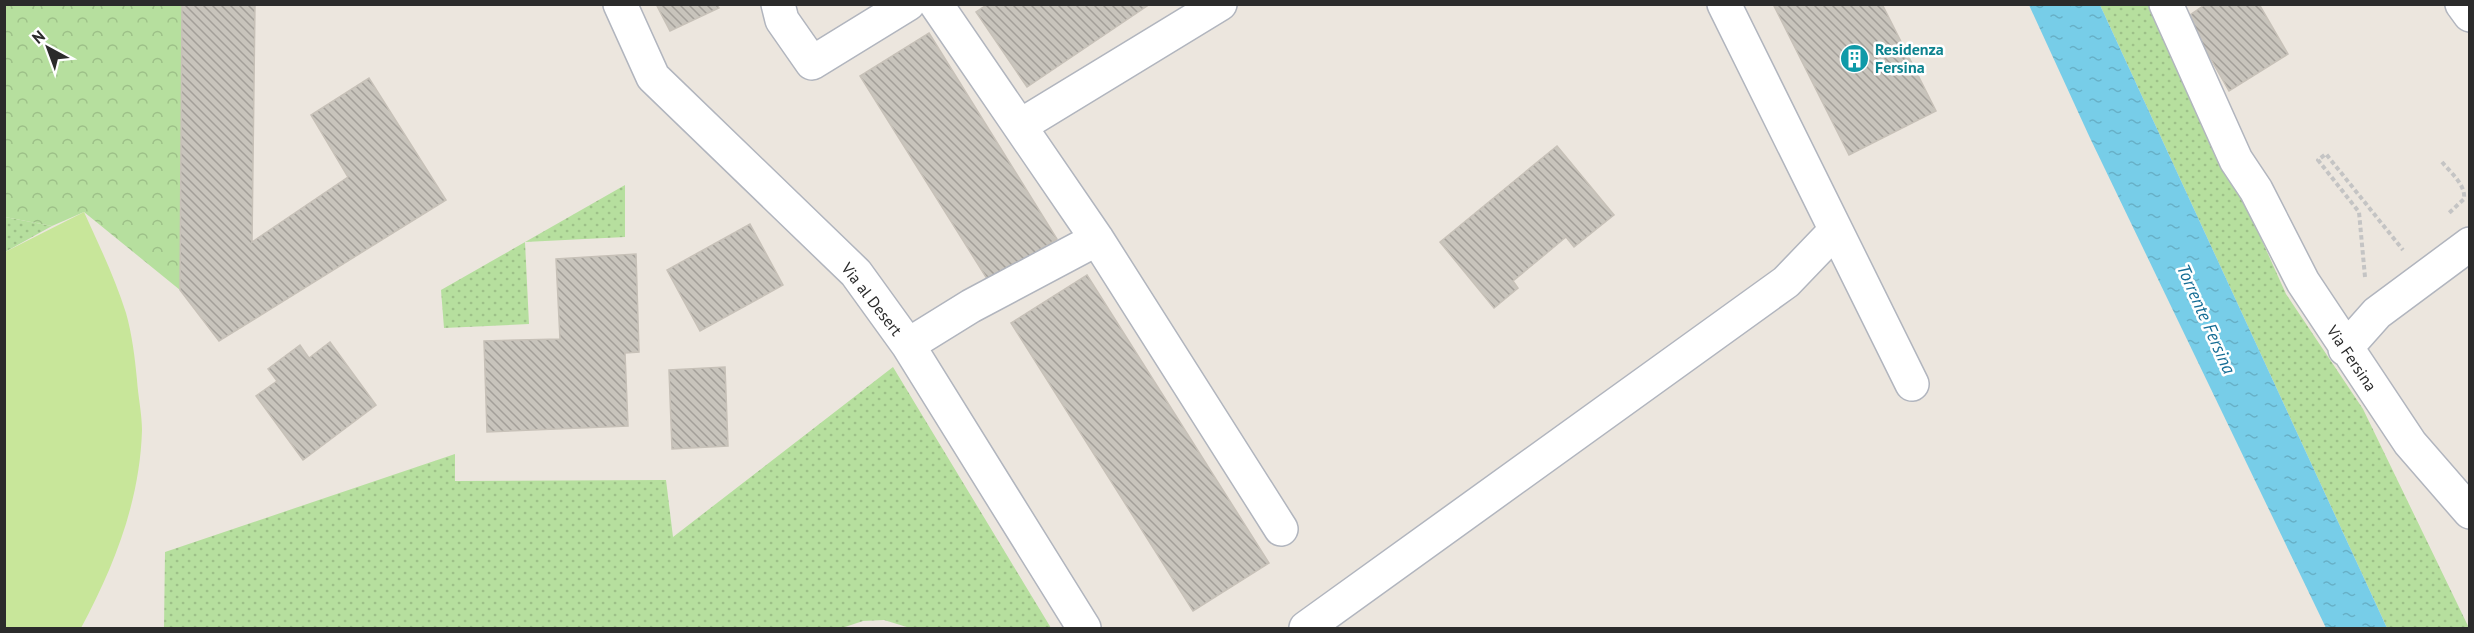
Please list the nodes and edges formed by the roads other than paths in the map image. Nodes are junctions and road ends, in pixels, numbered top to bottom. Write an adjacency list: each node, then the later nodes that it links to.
1 (620, 4): 14 (street, Via al Desert)
2 (778, 4): 3 (street)
3 (908, 4)
4 (936, 4): 10 (street)
5 (1220, 4): 10 (street)
6 (1724, 4): 11 (street)
7 (2166, 4): 15 (street, Via Fersina)
8 (2462, 4): 9 (street)
9 (2469, 15)
10 (1020, 126): 12 (street)
11 (1835, 231): 16 (street); 20 (street)
12 (1097, 239): 14 (street); 18 (street)
13 (2469, 244): 15 (street)
14 (908, 345): 19 (street, Via al Desert)
15 (2345, 349): 17 (street, Via Fersina)
16 (1912, 384)
17 (2469, 512)
18 (1281, 529)
19 (1079, 624)
20 (1306, 628)

